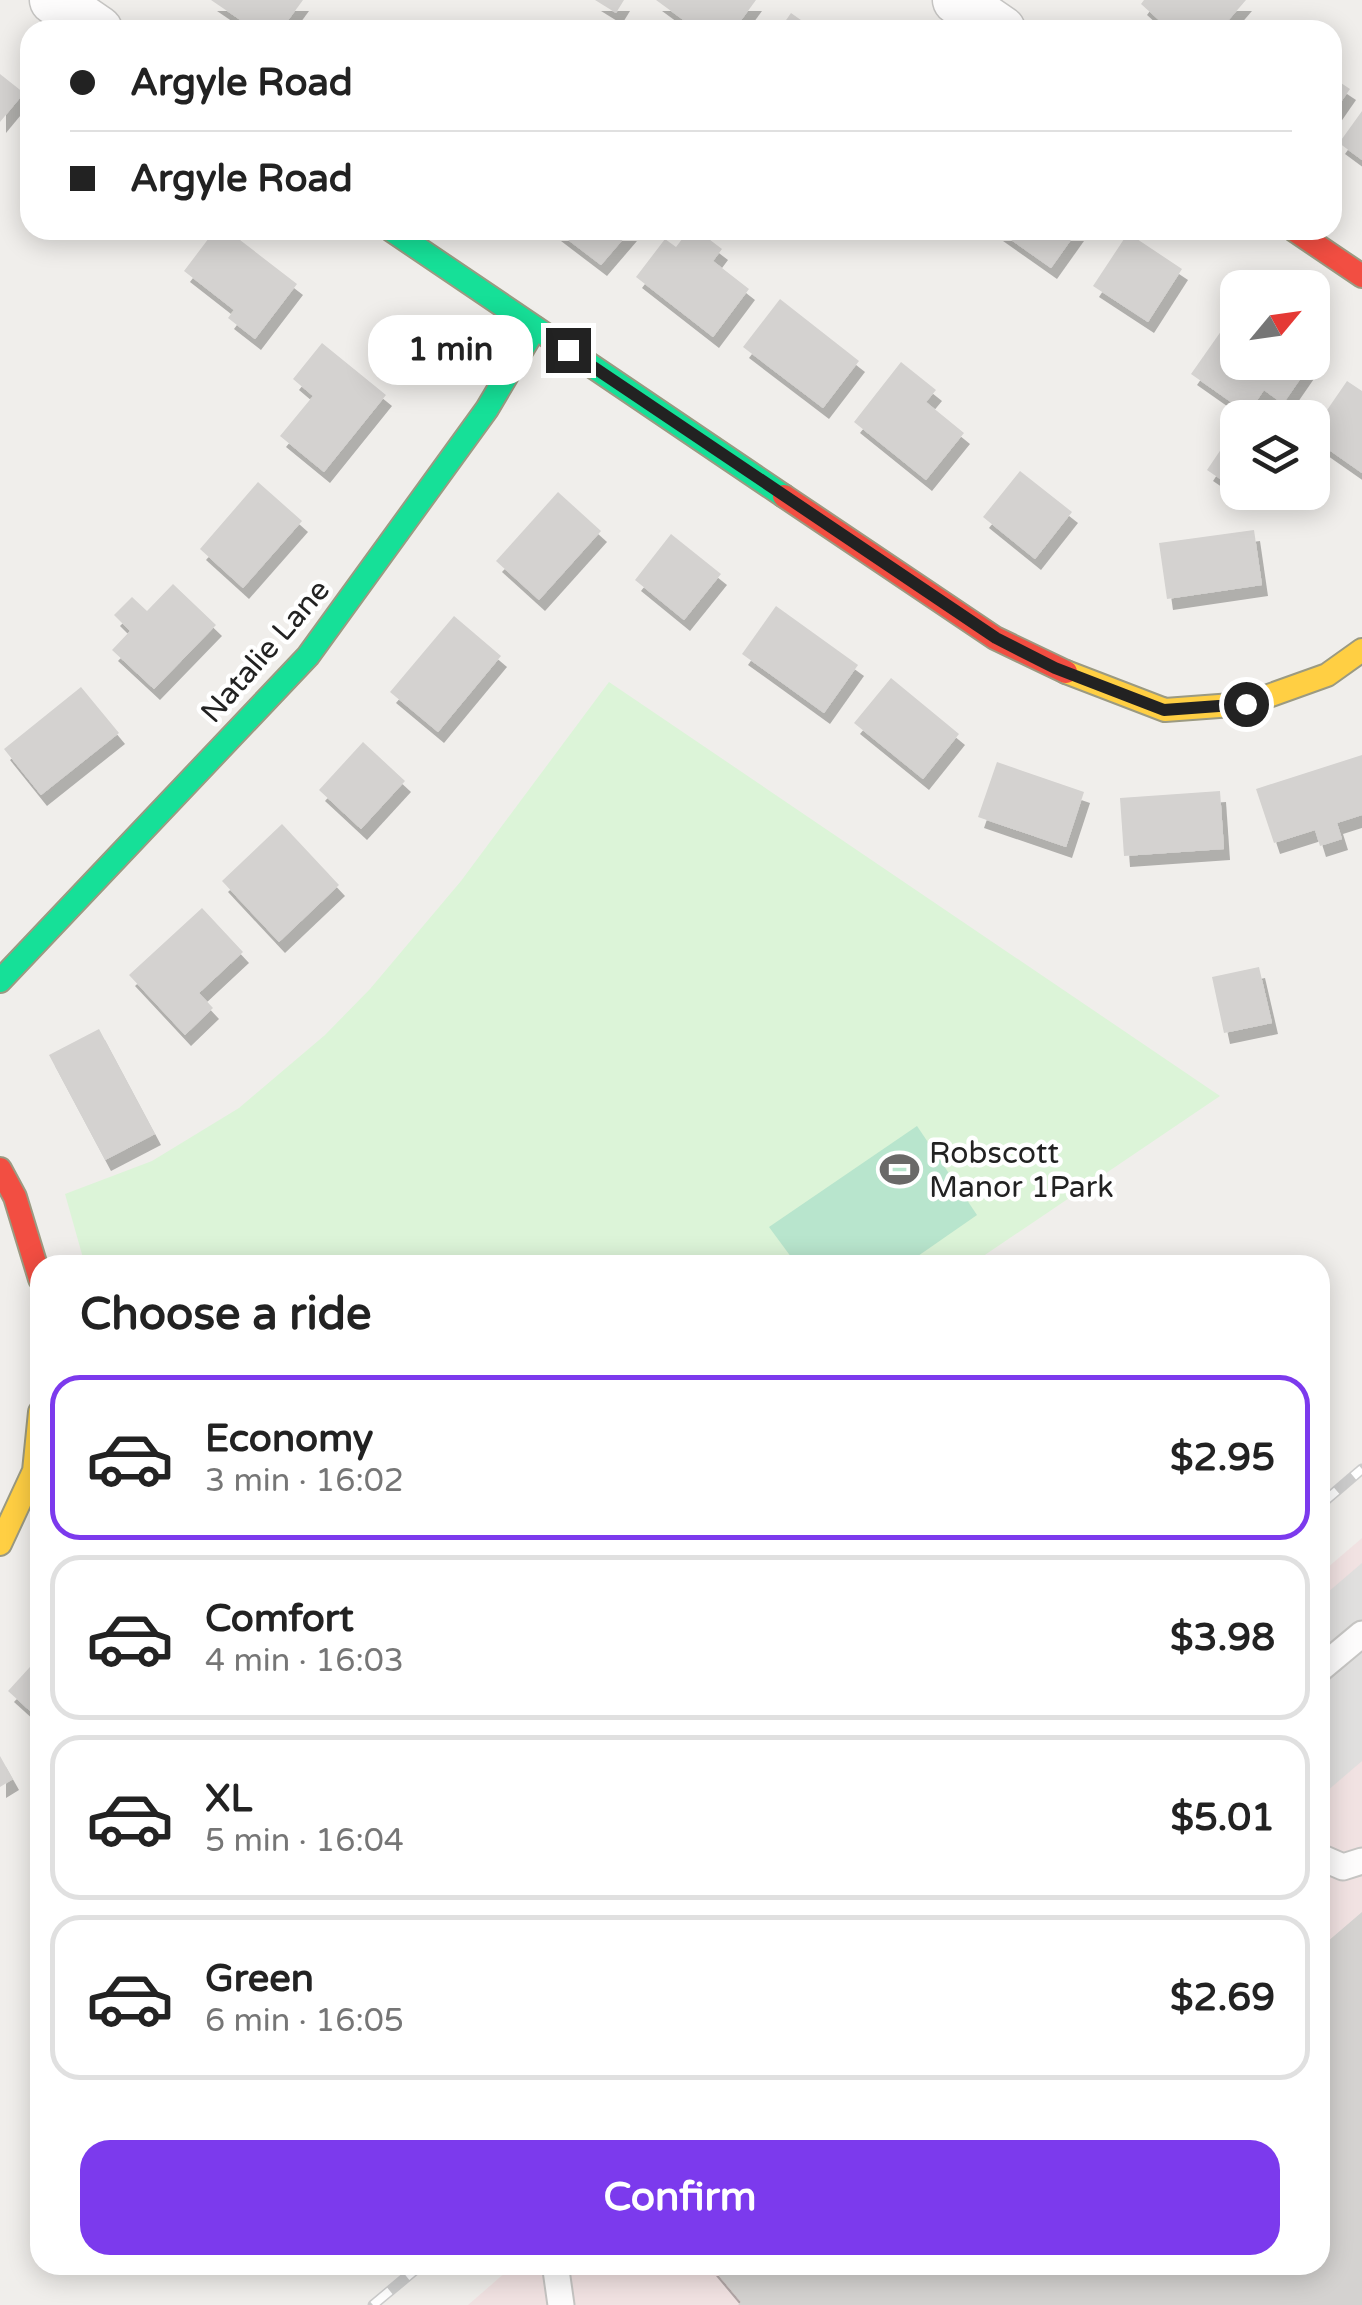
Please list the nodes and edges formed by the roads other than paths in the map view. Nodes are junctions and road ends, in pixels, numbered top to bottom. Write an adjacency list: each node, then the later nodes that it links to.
1 (54, 0): 3 (street)
2 (957, 0): 4 (street)
3 (83, 20)
4 (986, 20)
5 (406, 240): 8 (street)
6 (1309, 240): 7 (street)
7 (1362, 276)
8 (535, 328): 9 (street); 10 (street, Natalie Lane)
9 (1362, 650)
10 (0, 981)
11 (0, 1169): 12 (street)
12 (33, 1255)
13 (30, 1480): 14 (street)
14 (0, 1544)
15 (1362, 1634): 16 (lane)
16 (1330, 1660)
17 (1330, 1861): 18 (lane)
18 (1362, 1861)
19 (559, 2275): 20 (lane)
20 (561, 2305)

